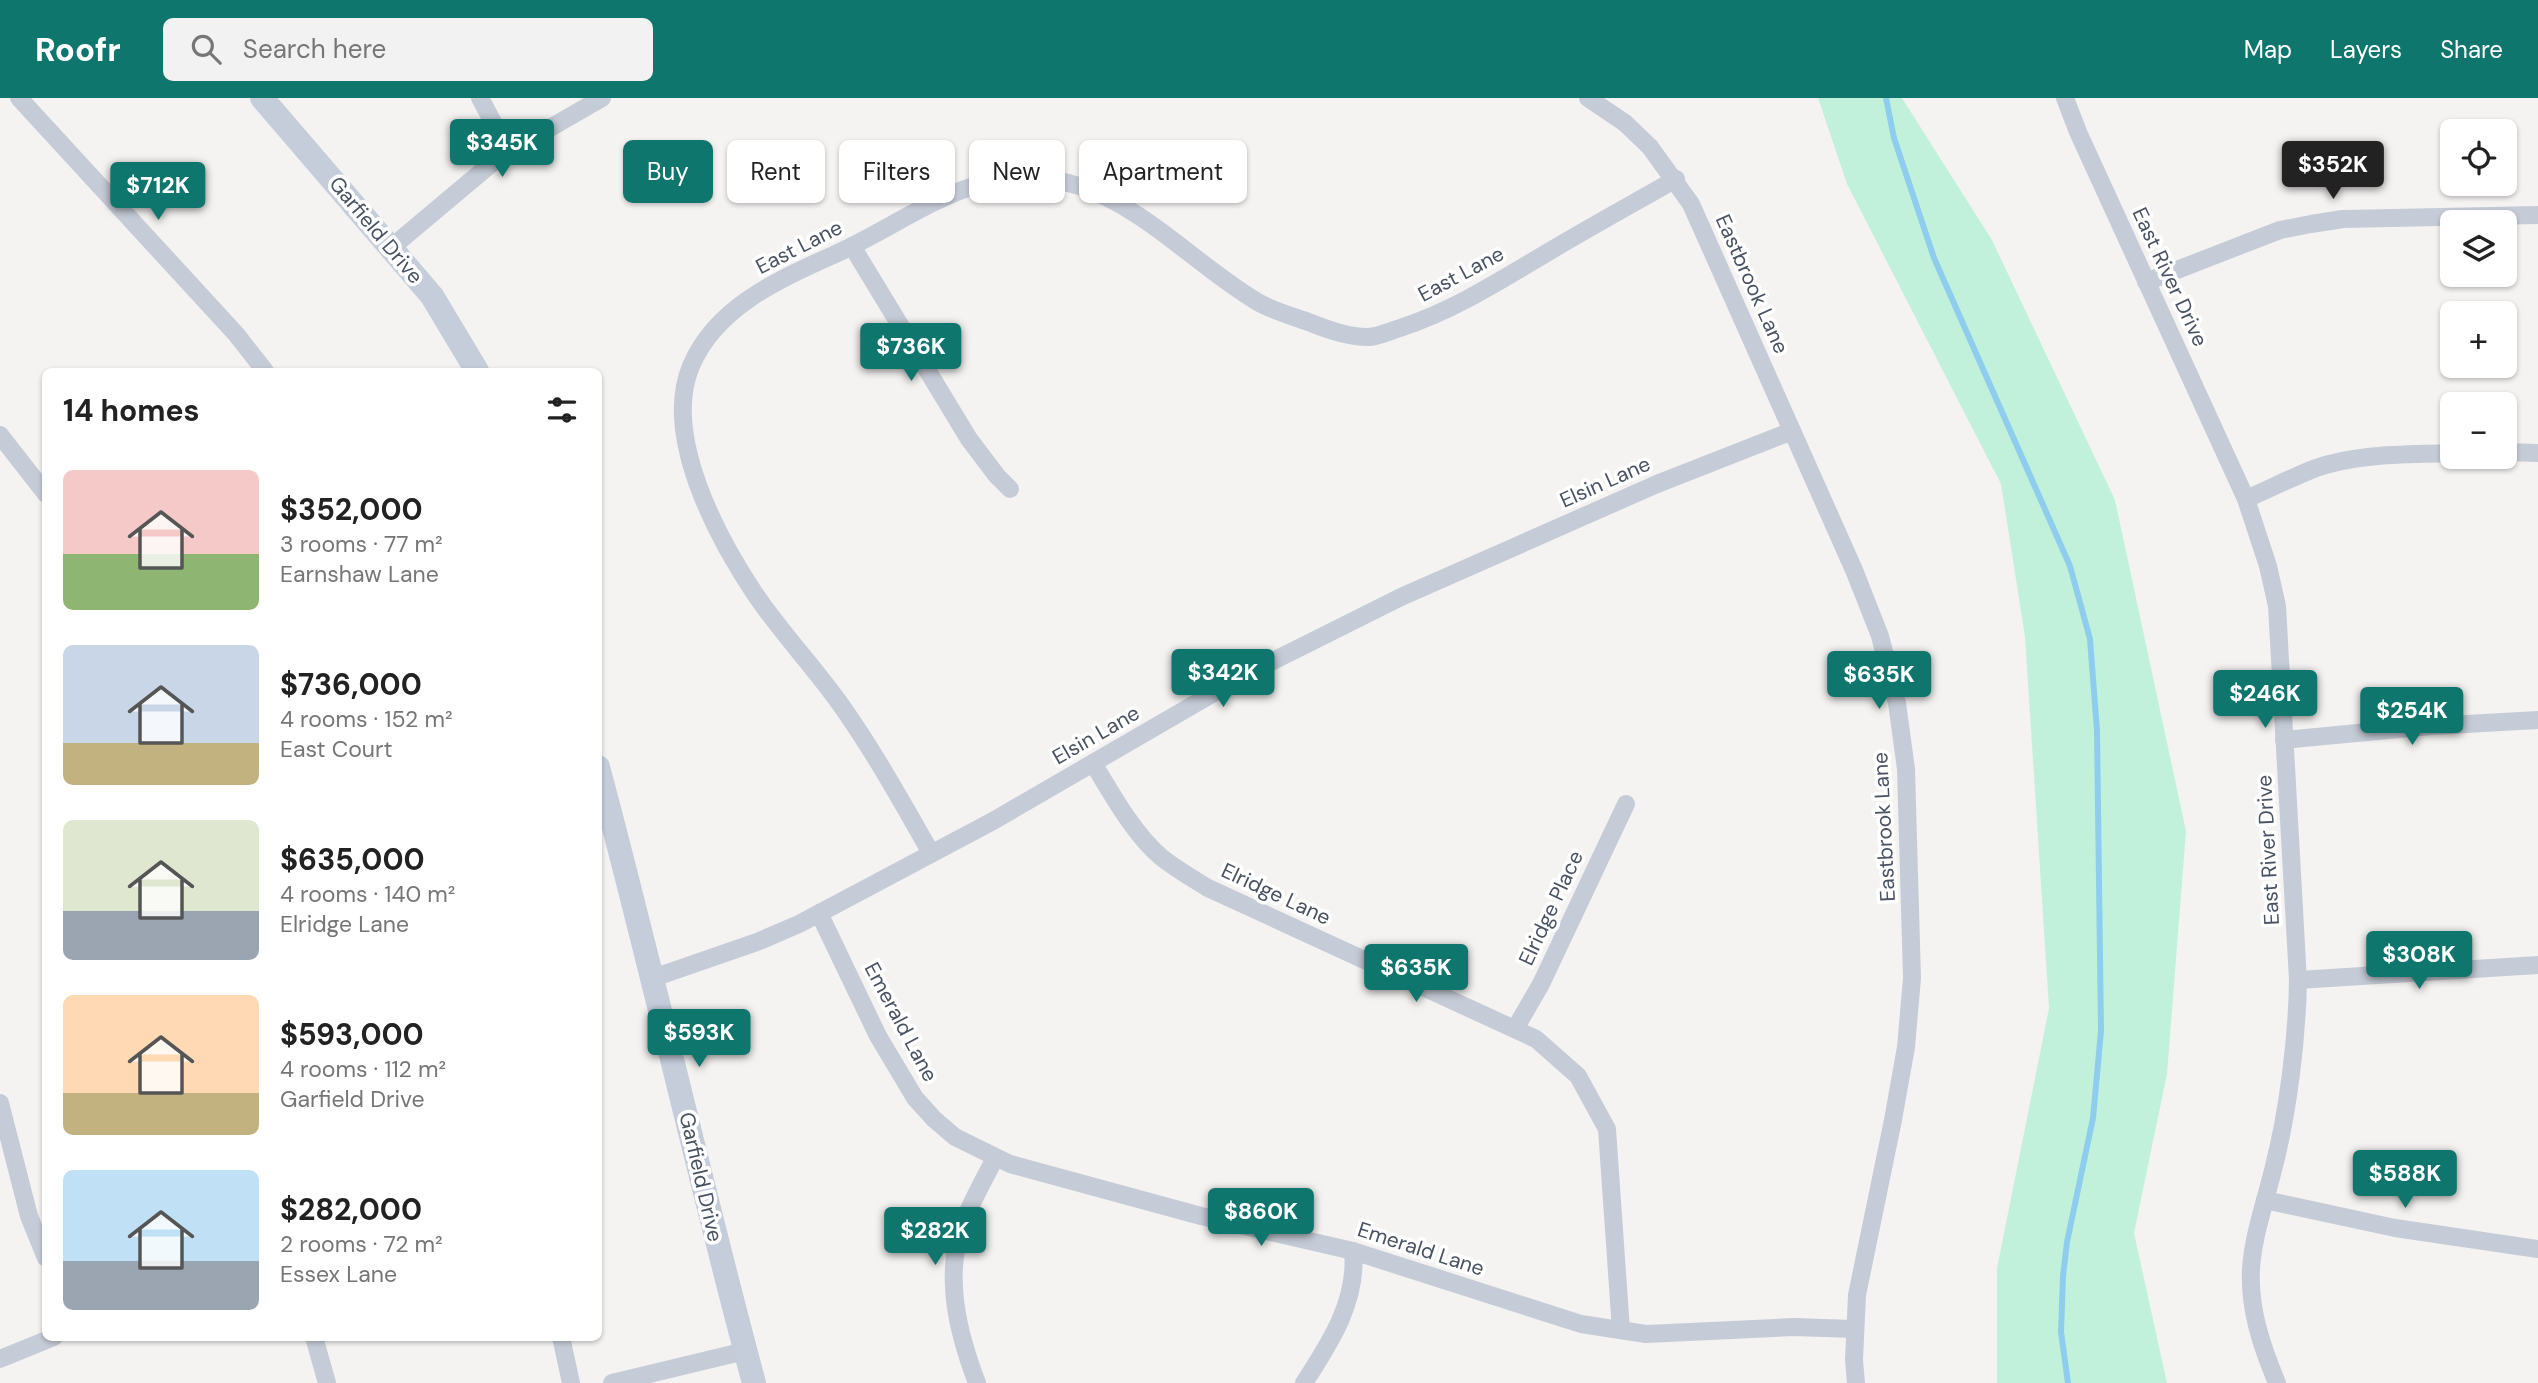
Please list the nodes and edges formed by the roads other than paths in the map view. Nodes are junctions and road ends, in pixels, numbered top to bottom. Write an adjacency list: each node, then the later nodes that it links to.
1 (19, 98): 13 (street)
2 (262, 98): 11 (street, Garfield Drive)
3 (480, 98): 7 (street)
4 (602, 98): 7 (street)
5 (2065, 98): 12 (street, East River Drive)
6 (1593, 99): 8 (street, Eastbrook Lane)
7 (509, 152): 11 (street)
8 (1676, 179): 10 (street, East Lane); 15 (street, Eastbrook Lane)
9 (2538, 215): 12 (street)
10 (852, 246): 21 (street); 28 (street, East Lane)
11 (392, 247): 14 (street, Garfield Drive)
12 (2146, 282): 22 (street, East River Drive)
13 (263, 368)
14 (475, 368)
15 (1792, 430): 25 (street, Elsin Lane); 40 (street, Eastbrook Lane)
16 (0, 435): 20 (street)
17 (2517, 452): 19 (street)
18 (2440, 453): 22 (street)
19 (2538, 453)
20 (42, 489)
21 (1010, 489)
22 (2246, 499): 24 (street, East River Drive)
23 (2538, 720): 24 (street)
24 (2284, 740): 32 (street, East River Drive)
25 (1093, 763): 28 (street, Elsin Lane); 33 (street, Elridge Lane)
26 (602, 782): 31 (street, Garfield Drive)
27 (1626, 804): 33 (street, Elridge Place)
28 (931, 853): 29 (street, Elsin Lane)
29 (819, 913): 31 (street, Elsin Lane); 35 (street, Emerald Lane)
30 (2538, 965): 32 (street)
31 (653, 978): 45 (street, Garfield Drive)
32 (2298, 980): 36 (street, East River Drive)
33 (1515, 1029): 41 (street, Elridge Lane)
34 (0, 1103): 37 (street)
35 (995, 1158): 39 (street, Emerald Lane); 51 (street)
36 (2265, 1200): 38 (street); 54 (street, East River Drive)
37 (42, 1248)
38 (2538, 1249)
39 (1353, 1251): 41 (street, Emerald Lane); 52 (street)
40 (1854, 1329): 41 (street, Emerald Lane); 53 (street, Eastbrook Lane)
41 (1621, 1330)
42 (44, 1341): 46 (street)
43 (315, 1341): 47 (street)
44 (562, 1341): 48 (street)
45 (745, 1352): 49 (street); 50 (street, Garfield Drive)
46 (0, 1359)
47 (327, 1383)
48 (571, 1383)
49 (612, 1383)
50 (754, 1383)
51 (977, 1383)
52 (1304, 1383)
53 (1856, 1383)
54 (2277, 1383)

